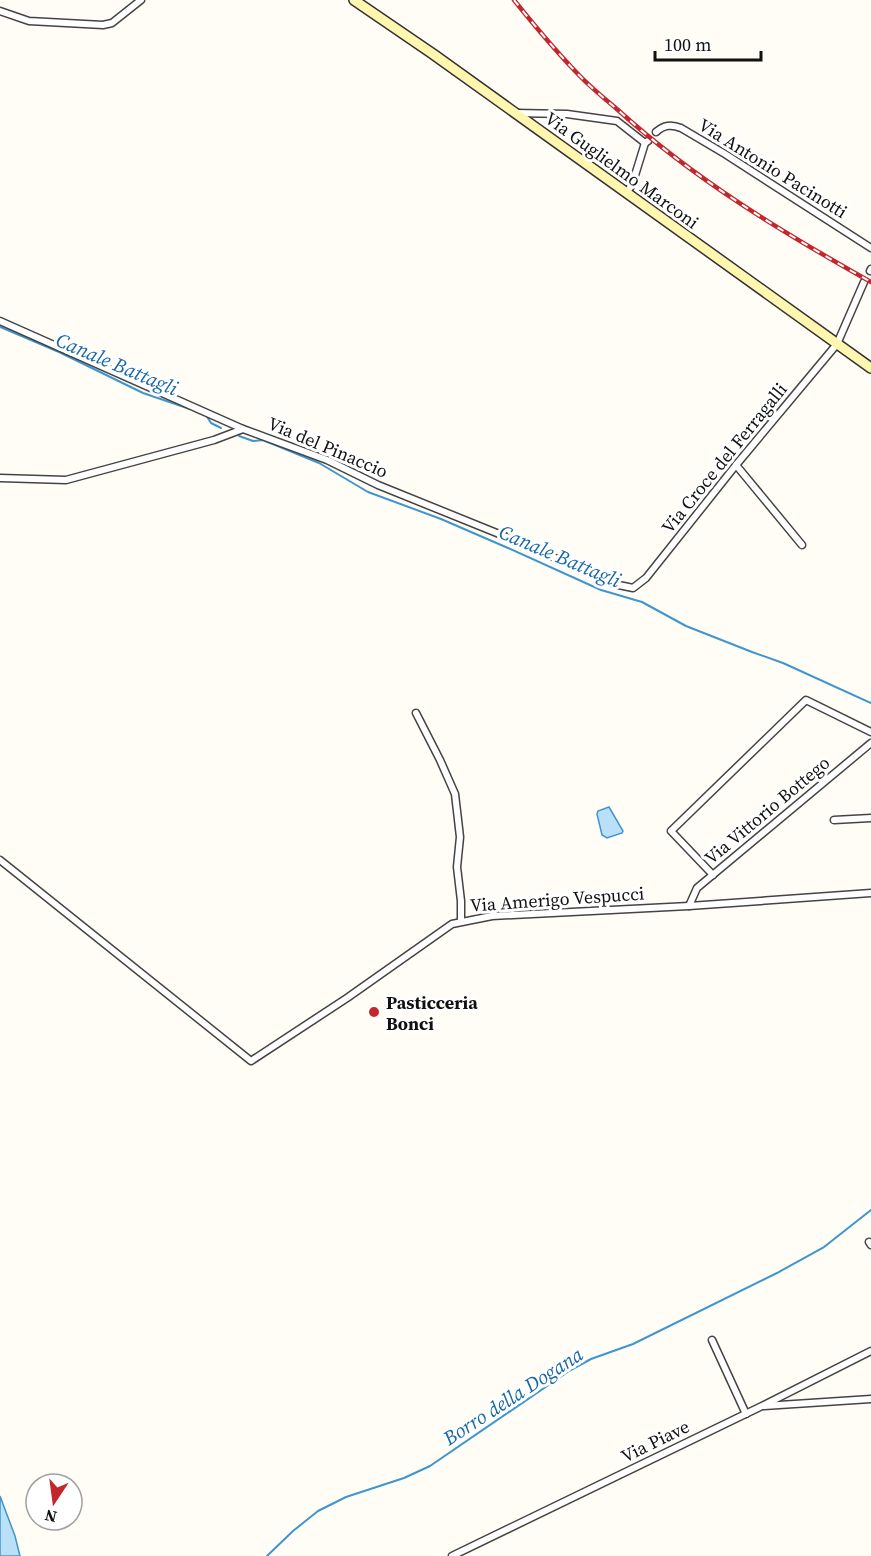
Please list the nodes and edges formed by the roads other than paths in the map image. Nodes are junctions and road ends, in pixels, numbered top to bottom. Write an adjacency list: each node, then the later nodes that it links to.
1 (141, 0): 3 (street)
2 (354, 0): 4 (street, Via Guglielmo Marconi)
3 (0, 11)
4 (514, 113): 6 (street, Via Guglielmo Marconi); 6 (street)
5 (656, 132): 7 (street, Via Antonio Pacinotti)
6 (626, 193): 10 (street, Via Guglielmo Marconi)
7 (871, 248)
8 (864, 282): 10 (street, Via Croce del Ferragalli)
9 (0, 321): 12 (street)
10 (837, 344): 11 (street, Via Guglielmo Marconi); 13 (street, Via Croce del Ferragalli)
11 (871, 368)
12 (243, 429): 14 (street, Via del Pinaccio); 16 (street, Via del Pinaccio)
13 (736, 465): 15 (street); 16 (street, Via Croce del Ferragalli)
14 (0, 478)
15 (802, 545)
16 (633, 588)
17 (416, 713): 26 (street)
18 (871, 732): 23 (street)
19 (871, 743): 23 (street, Via Vittorio Bottego)
20 (871, 818): 21 (street)
21 (834, 820)
22 (0, 860): 26 (street, Via Amerigo Vespucci)
23 (713, 875): 25 (street, Via Vittorio Bottego)
24 (871, 893): 25 (street, Via Amerigo Vespucci)
25 (690, 906): 26 (street, Via Amerigo Vespucci)
26 (461, 921)
27 (712, 1340): 31 (street)
28 (871, 1351): 30 (street, Via Piave)
29 (871, 1399): 30 (street)
30 (762, 1406): 31 (street, Via Piave)
31 (746, 1414): 32 (street, Via Piave)
32 (452, 1556)

